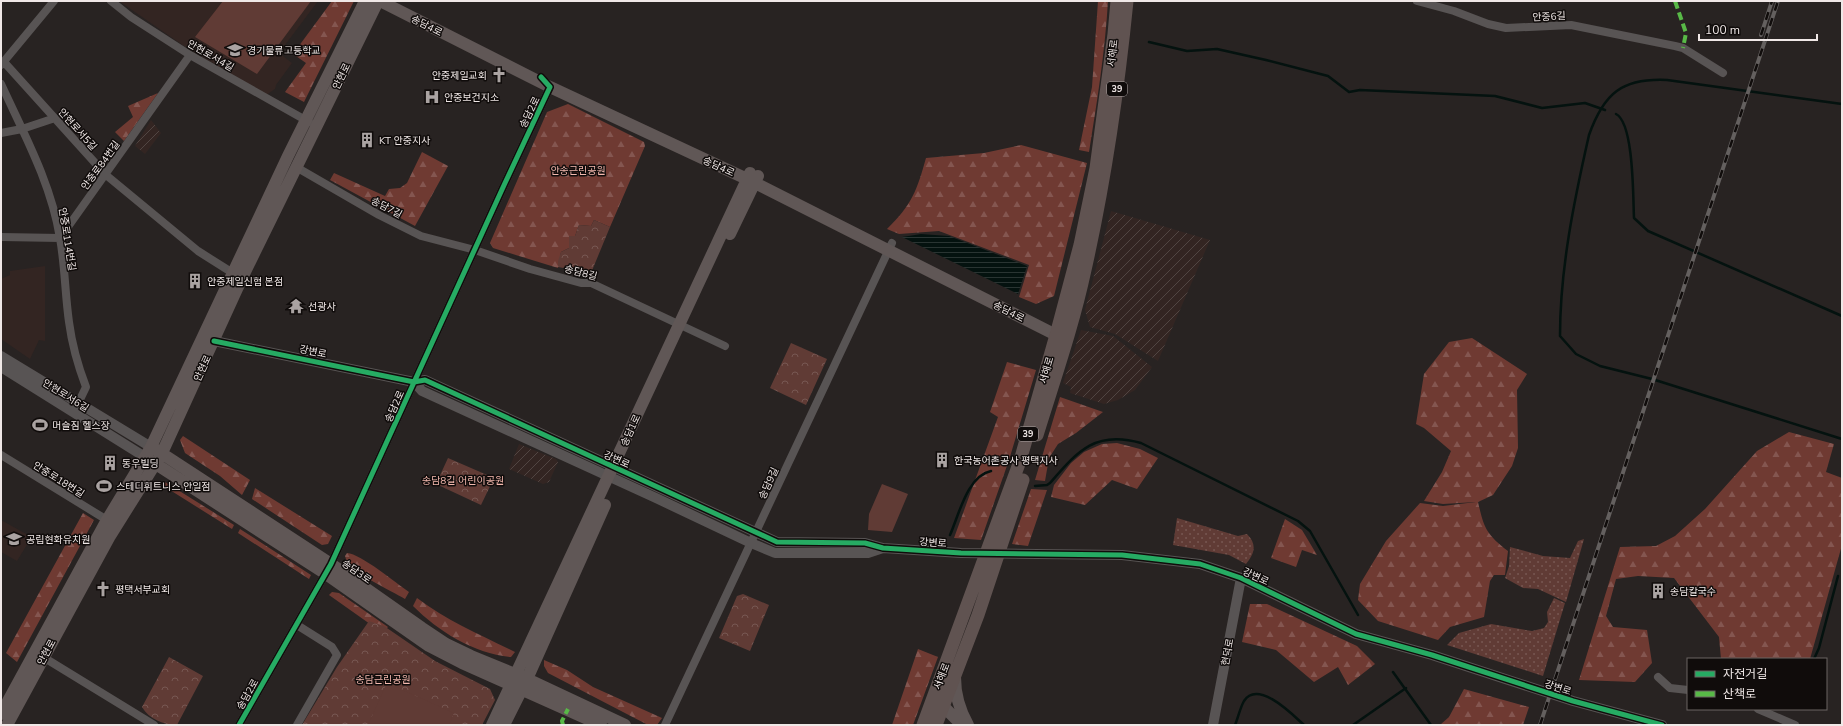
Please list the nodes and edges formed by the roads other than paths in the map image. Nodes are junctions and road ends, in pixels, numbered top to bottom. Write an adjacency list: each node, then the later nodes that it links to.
1 (54, 1): 10 (street)
2 (111, 1): 9 (street, 안현로서4길)
3 (365, 1): 16 (main road, 안현로)
4 (379, 1): 14 (main road, 송담4로); 16 (main road, 안현로)
5 (397, 1): 12 (main road, 송담4로)
6 (1117, 1): 28 (main road, 서해로 / 39)
7 (1127, 1): 46 (main road, 서해로 / 39)
8 (1418, 1): 11 (street, 안중6길)
9 (190, 55): 16 (street, 안현로서4길); 20 (street, 안중로84번길)
10 (2, 64): 15 (street, 안현로서5길)
11 (1723, 73)
12 (541, 76): 14 (street); 21 (main road, 송담4로)
13 (1, 84): 17 (street, 안중로114번길)
14 (550, 87): 21 (main road, 송담4로); 25 (street, 송담2로)
15 (54, 118): 17 (street); 20 (street, 안현로서5길)
16 (311, 123): 19 (main road, 안현로); 26 (main road, 안현로)
17 (22, 129): 18 (street); 23 (street, 안중로114번길)
18 (1, 133)
19 (296, 167): 25 (street, 송담7길); 26 (main road, 안현로)
20 (106, 174): 23 (street, 안중로84번길); 26 (street, 안현로서5길)
21 (752, 178): 24 (main road, 송담4로); 27 (main road, 송담1로)
22 (1, 237): 23 (street)
23 (60, 238): 34 (street, 안중로114번길)
24 (890, 246): 28 (main road, 송담4로); 39 (street, 송담9길)
25 (474, 250): 27 (street, 송담8길); 33 (street, 송담2로)
26 (238, 276): 29 (main road, 안현로); 36 (main road, 안현로)
27 (682, 326): 30 (street); 37 (main road, 송담1로)
28 (1057, 331): 50 (main road, 서해로 / 39)
29 (214, 341): 33 (street, 강변로); 36 (main road, 안현로)
30 (725, 346)
31 (1, 356): 34 (street, 안현로서6길)
32 (1, 367): 34 (street)
33 (414, 382): 37 (street, 강변로); 42 (street, 송담2로)
34 (76, 407): 36 (street, 안현로서6길)
35 (1, 454): 38 (street, 안중로18번길)
36 (153, 455): 38 (main road, 안현로); 42 (main road, 송담3로); 45 (main road, 안현로)
37 (615, 474): 39 (street, 강변로); 40 (street, 강변로); 48 (main road, 송담1로)
38 (107, 520): 52 (main road, 안현로)
39 (756, 533): 40 (street, 송담9길); 41 (street, 강변로)
40 (751, 543): 41 (street, 강변로); 61 (street, 송담9길)
41 (883, 548): 43 (street, 강변로)
42 (329, 569): 44 (street, 송담2로); 48 (main road, 송담3로)
43 (1241, 578): 66 (street, 현덕로); 67 (street, 강변로)
44 (298, 625): 55 (street, 송담2로); 56 (street)
45 (43, 657): 53 (main road, 안현로); 54 (street)
46 (956, 674): 50 (main road, 서해로 / 39); 65 (main road)
47 (1658, 677): 49 (street)
48 (519, 682): 57 (main road, 송담1로); 58 (main road, 송담1로); 59 (main road); 60 (main road)
49 (1687, 690)
50 (939, 699): 62 (main road, 서해로 / 39); 63 (main road, 서해로 / 39); 64 (main road); 65 (main road)
51 (1760, 710): 68 (street)
52 (1, 714)
53 (7, 725)
54 (154, 725)
55 (239, 725)
56 (297, 725)
57 (492, 725)
58 (504, 725)
59 (601, 725)
60 (625, 725)
61 (665, 725)
62 (923, 725)
63 (936, 725)
64 (962, 725)
65 (968, 725)
66 (1213, 725)
67 (1662, 725)
68 (1795, 725)

